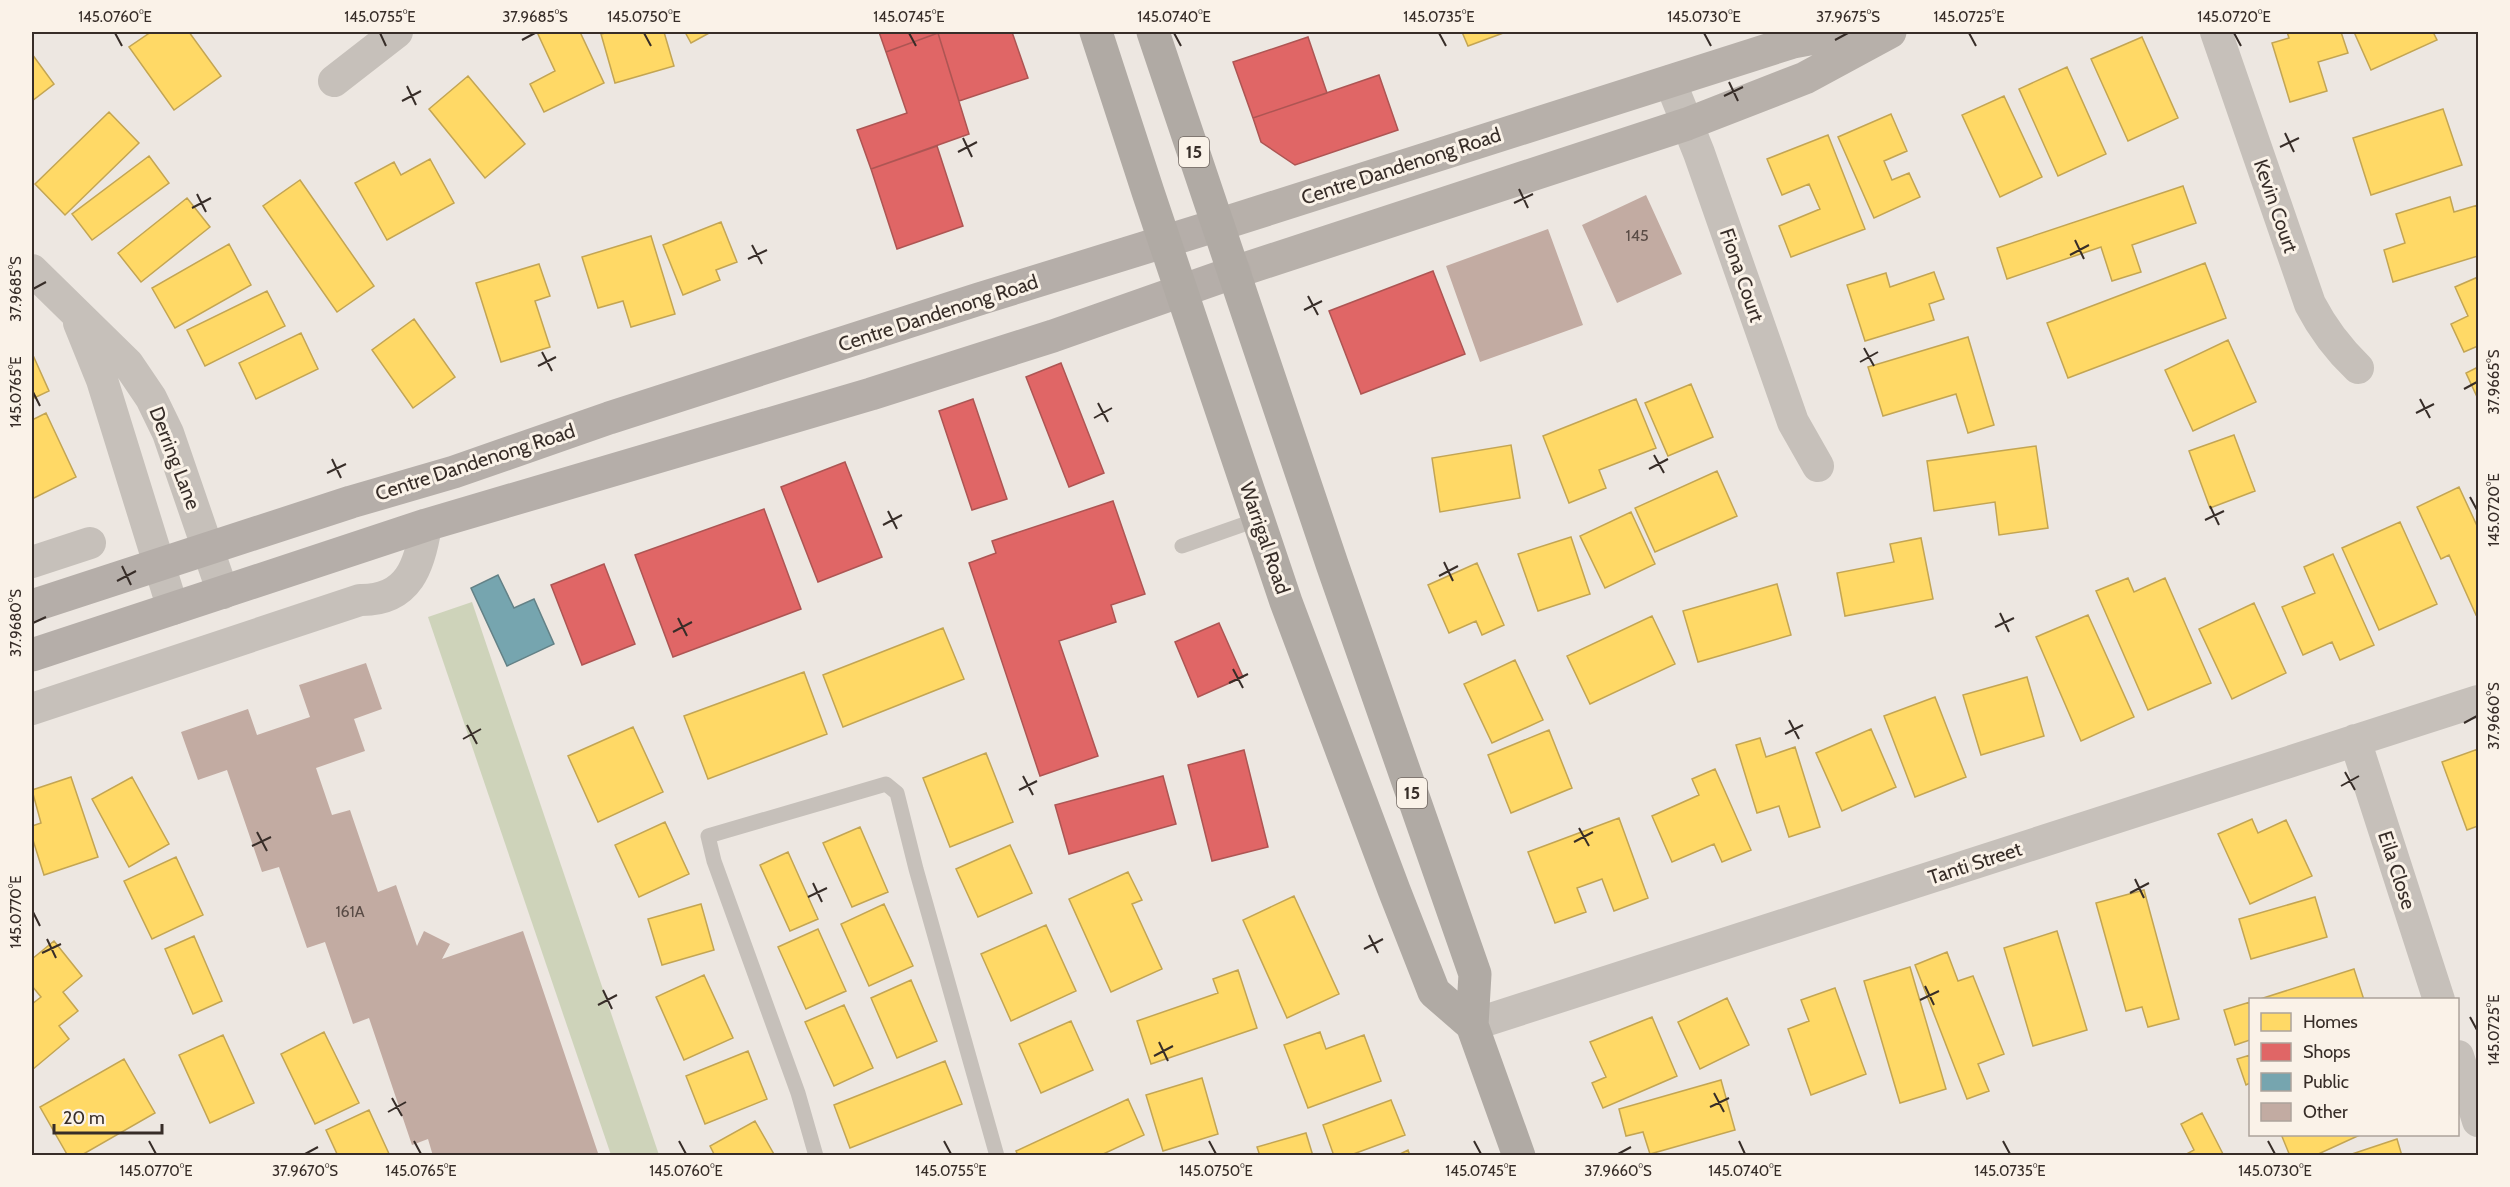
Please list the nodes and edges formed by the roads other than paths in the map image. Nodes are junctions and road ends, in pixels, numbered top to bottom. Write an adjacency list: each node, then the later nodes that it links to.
1 (397, 32): 9 (street)
2 (1096, 32): 13 (highway, Warrigal Road / 15)
3 (1153, 32): 12 (highway, Warrigal Road / 15)
4 (1847, 32): 7 (main road, Centre Dandenong Road)
5 (1890, 32): 8 (main road)
6 (2216, 32): 18 (street, Kevin Court)
7 (1792, 37): 8 (street); 10 (main road, Centre Dandenong Road)
8 (1805, 78): 11 (main road)
9 (334, 81)
10 (1670, 81): 11 (street, Fiona Court); 12 (main road, Centre Dandenong Road)
11 (1688, 124): 15 (main road); 19 (street, Fiona Court)
12 (1218, 225): 13 (main road, Centre Dandenong Road); 15 (highway, Warrigal Road / 15)
13 (1165, 242): 16 (highway, Warrigal Road / 15); 24 (main road, Centre Dandenong Road)
14 (32, 270): 17 (street, Derring Lane)
15 (1235, 272): 16 (main road); 35 (highway, Warrigal Road / 15)
16 (1183, 291): 20 (highway, Warrigal Road / 15); 21 (main road)
17 (75, 313): 24 (street, Derring Lane); 26 (street, Derring Lane)
18 (2358, 368)
19 (1818, 466)
20 (1259, 519): 23 (lane); 35 (highway, Warrigal Road / 15)
21 (426, 525): 27 (main road); 32 (street)
22 (90, 543): 25 (street)
23 (1182, 546)
24 (208, 549): 26 (main road, Centre Dandenong Road); 27 (street, Derring Lane)
25 (32, 562)
26 (158, 565): 28 (main road, Centre Dandenong Road); 29 (street, Derring Lane)
27 (224, 592): 29 (main road)
28 (32, 606)
29 (172, 609): 30 (main road)
30 (32, 655)
31 (2478, 700): 33 (street, Tanti Street)
32 (32, 709)
33 (2355, 740): 34 (street, Eila Close); 35 (street, Tanti Street)
34 (2439, 998)
35 (1472, 1025): 40 (highway, Warrigal Road / 15)
36 (2459, 1062): 37 (street)
37 (2478, 1120)
38 (816, 1155): 39 (lane)
39 (997, 1155)
40 (1519, 1155)

